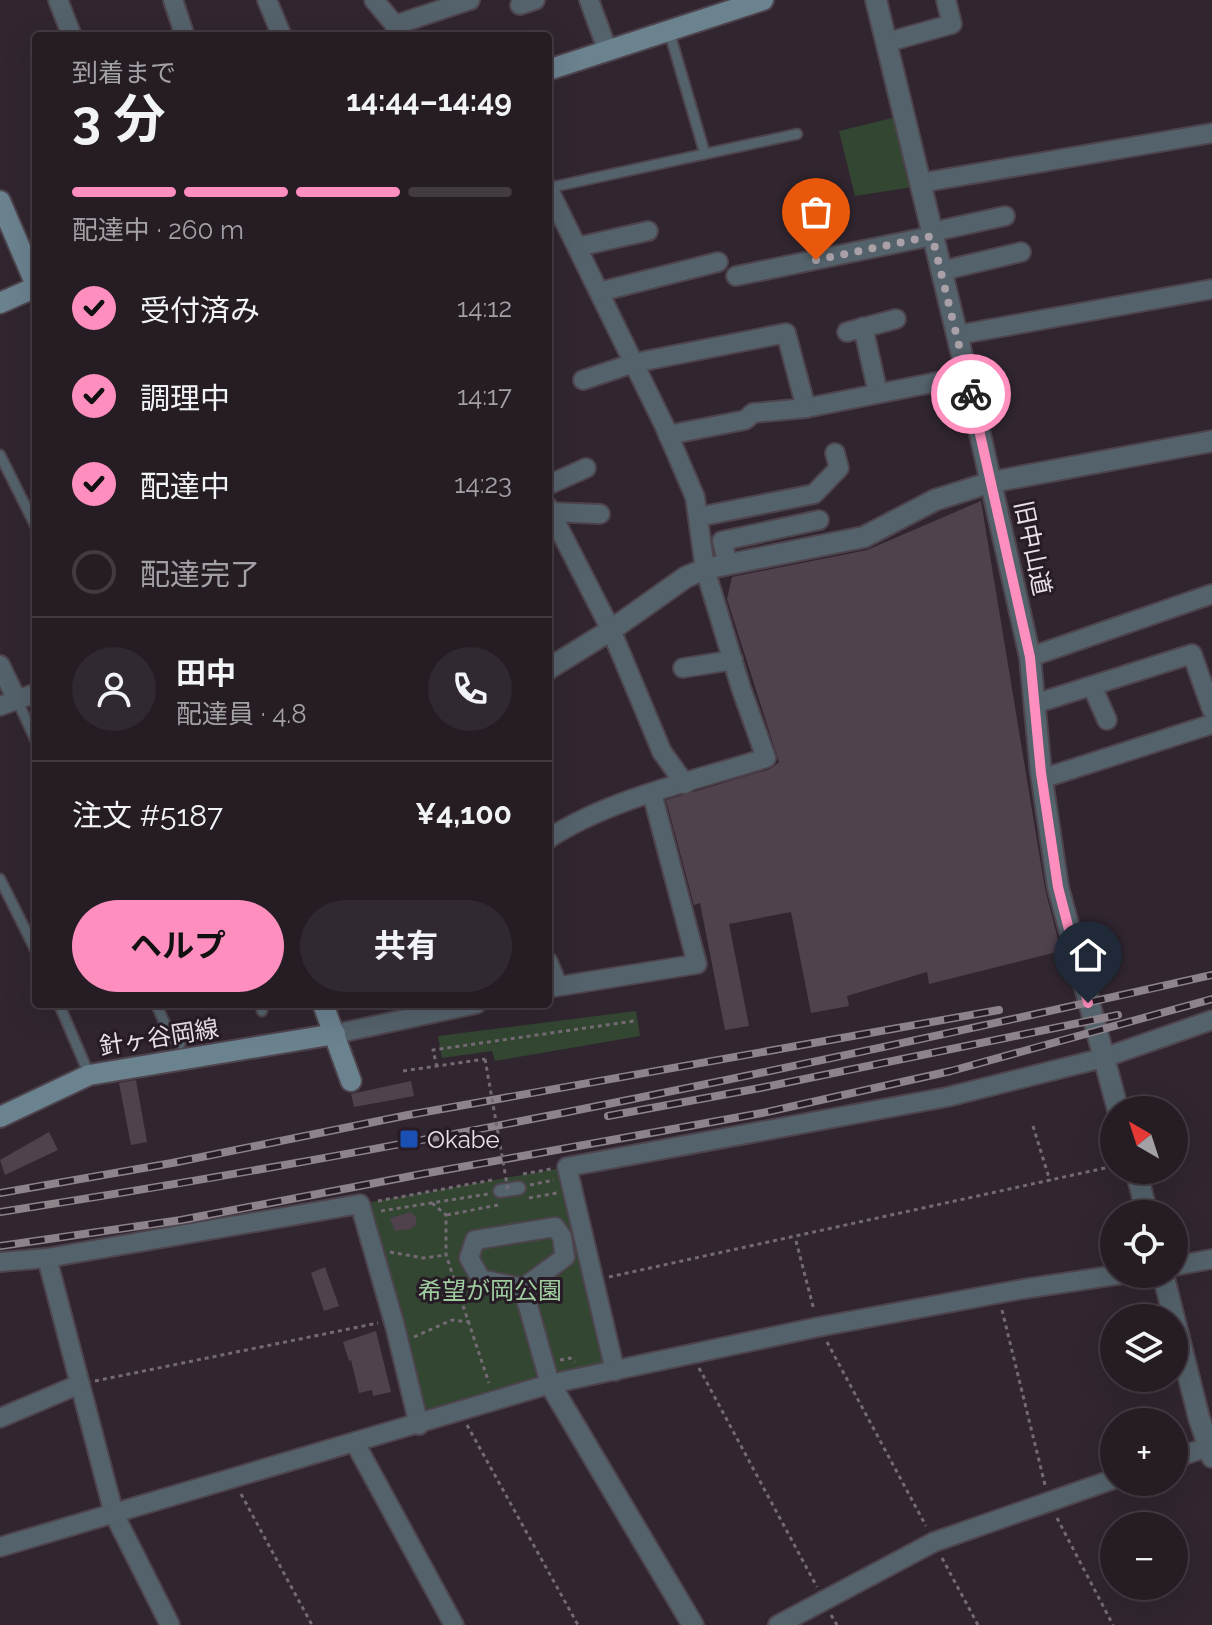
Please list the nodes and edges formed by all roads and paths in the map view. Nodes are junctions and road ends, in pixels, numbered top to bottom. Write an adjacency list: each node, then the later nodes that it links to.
1 (58, 0): 13 (street)
2 (173, 0): 14 (street)
3 (267, 0): 15 (street)
4 (374, 0): 11 (street)
5 (470, 0): 11 (street)
6 (589, 0): 17 (street)
7 (763, 0): 10 (main road)
8 (876, 0): 16 (street, 旧中山道)
9 (946, 0): 16 (street)
10 (739, 4): 12 (main road)
11 (399, 30)
12 (669, 30): 17 (main road); 21 (lane)
13 (70, 32)
14 (184, 32)
15 (280, 32)
16 (888, 42): 22 (street, 旧中山道)
17 (607, 49): 18 (main road)
18 (552, 69)
19 (1212, 133): 22 (street)
20 (797, 134): 21 (lane)
21 (705, 154): 23 (lane)
22 (920, 183): 28 (street, 旧中山道)
23 (552, 187)
24 (552, 196): 29 (street)
25 (0, 201): 34 (main road)
26 (1005, 216): 28 (street)
27 (648, 231): 29 (street)
28 (932, 234): 32 (street, 旧中山道); 33 (street)
29 (577, 247): 37 (street)
30 (1021, 252): 32 (street)
31 (718, 262): 37 (street)
32 (941, 271): 40 (street, 旧中山道)
33 (736, 276)
34 (32, 277)
35 (32, 288): 38 (main road)
36 (1212, 289): 40 (street)
37 (599, 292): 41 (street)
38 (0, 303)
39 (896, 319): 44 (street)
40 (957, 335): 42 (street, 旧中山道)
41 (634, 363): 43 (street); 45 (street); 46 (street)
42 (967, 376): 44 (street); 51 (street, 旧中山道)
43 (583, 380)
44 (878, 393): 45 (street)
45 (806, 408): 46 (street)
46 (668, 435): 56 (street)
47 (1212, 441): 51 (street)
48 (835, 453): 56 (street)
49 (0, 455): 57 (lane)
50 (586, 468): 52 (street)
51 (992, 482): 59 (street); 63 (street, 旧中山道)
52 (552, 483)
53 (552, 510): 54 (street)
54 (600, 514)
55 (552, 516): 62 (street)
56 (698, 517): 60 (street)
57 (32, 519)
58 (819, 520): 59 (street)
59 (728, 565): 60 (street)
60 (705, 569): 62 (street); 64 (street)
61 (1212, 594): 63 (street)
62 (611, 630): 66 (street); 77 (street)
63 (1030, 657): 71 (street, 旧中山道)
64 (733, 660): 67 (street); 77 (street)
65 (0, 665): 70 (street)
66 (552, 667)
67 (683, 668)
68 (1092, 686): 71 (street); 72 (street); 73 (street)
69 (32, 694): 70 (street)
70 (8, 703): 75 (lane)
71 (1034, 704): 76 (street, 旧中山道)
72 (1212, 710)
73 (1107, 720)
74 (1212, 724): 76 (street)
75 (32, 736)
76 (1041, 779): 91 (street, 旧中山道)
77 (685, 784): 78 (street)
78 (652, 793): 79 (street); 82 (street)
79 (552, 836)
80 (0, 879): 81 (lane)
81 (32, 943)
82 (553, 987)
83 (61, 1008): 94 (lane)
84 (158, 1008): 90 (lane)
85 (326, 1008): 89 (main road)
86 (457, 1008): 89 (street)
87 (1212, 1020): 91 (street)
88 (634, 1021): 92 (path)
89 (335, 1034): 94 (main road, 針ヶ谷岡線); 95 (main road)
90 (180, 1044)
91 (1103, 1058): 96 (street, 旧中山道); 99 (street)
92 (437, 1067): 93 (path); 102 (path, bridge)
93 (403, 1071)
94 (89, 1075): 97 (main road, 針ヶ谷岡線)
95 (351, 1081)
96 (1114, 1096)
97 (0, 1117)
98 (1033, 1126): 101 (path)
99 (567, 1167): 105 (path); 114 (street)
100 (1100, 1169): 101 (path)
101 (1050, 1181): 114 (path)
102 (509, 1190)
103 (475, 1196): 104 (path)
104 (432, 1203): 105 (path); 108 (path)
105 (361, 1209): 107 (street); 109 (street)
106 (796, 1241): 120 (path)
107 (374, 1253): 108 (path); 118 (street)
108 (446, 1255): 119 (path)
109 (47, 1258): 111 (street); 124 (street)
110 (1212, 1259): 112 (street)
111 (0, 1262)
112 (1188, 1263)
113 (1100, 1278): 117 (street)
114 (594, 1281): 123 (street)
115 (523, 1288): 115 (street); 125 (street)
116 (1167, 1288): 131 (street)
117 (998, 1294): 120 (street); 135 (path)
118 (393, 1320): 121 (street); 124 (path)
119 (470, 1322): 121 (path); 126 (path)
120 (818, 1327): 122 (street); 137 (path)
121 (399, 1343): 129 (street)
122 (692, 1354): 123 (street); 139 (path)
123 (615, 1371): 125 (street)
124 (80, 1384): 127 (street); 136 (street)
125 (550, 1384): 126 (street); 144 (street)
126 (495, 1402): 129 (street)
127 (0, 1418)
128 (466, 1422): 143 (path)
129 (419, 1425): 130 (street)
130 (355, 1443): 136 (street); 142 (street)
131 (1211, 1450): 132 (street)
132 (1188, 1455)
133 (1100, 1484): 135 (street)
134 (238, 1487): 141 (path)
135 (1049, 1502): 137 (street); 147 (path)
136 (114, 1514): 138 (street); 140 (street)
137 (934, 1542): 139 (street); 146 (path)
138 (0, 1547)
139 (824, 1601): 145 (street)
140 (170, 1625)
141 (312, 1625)
142 (454, 1625)
143 (578, 1625)
144 (693, 1625)
145 (778, 1625)
146 (978, 1625)
147 (1113, 1625)

